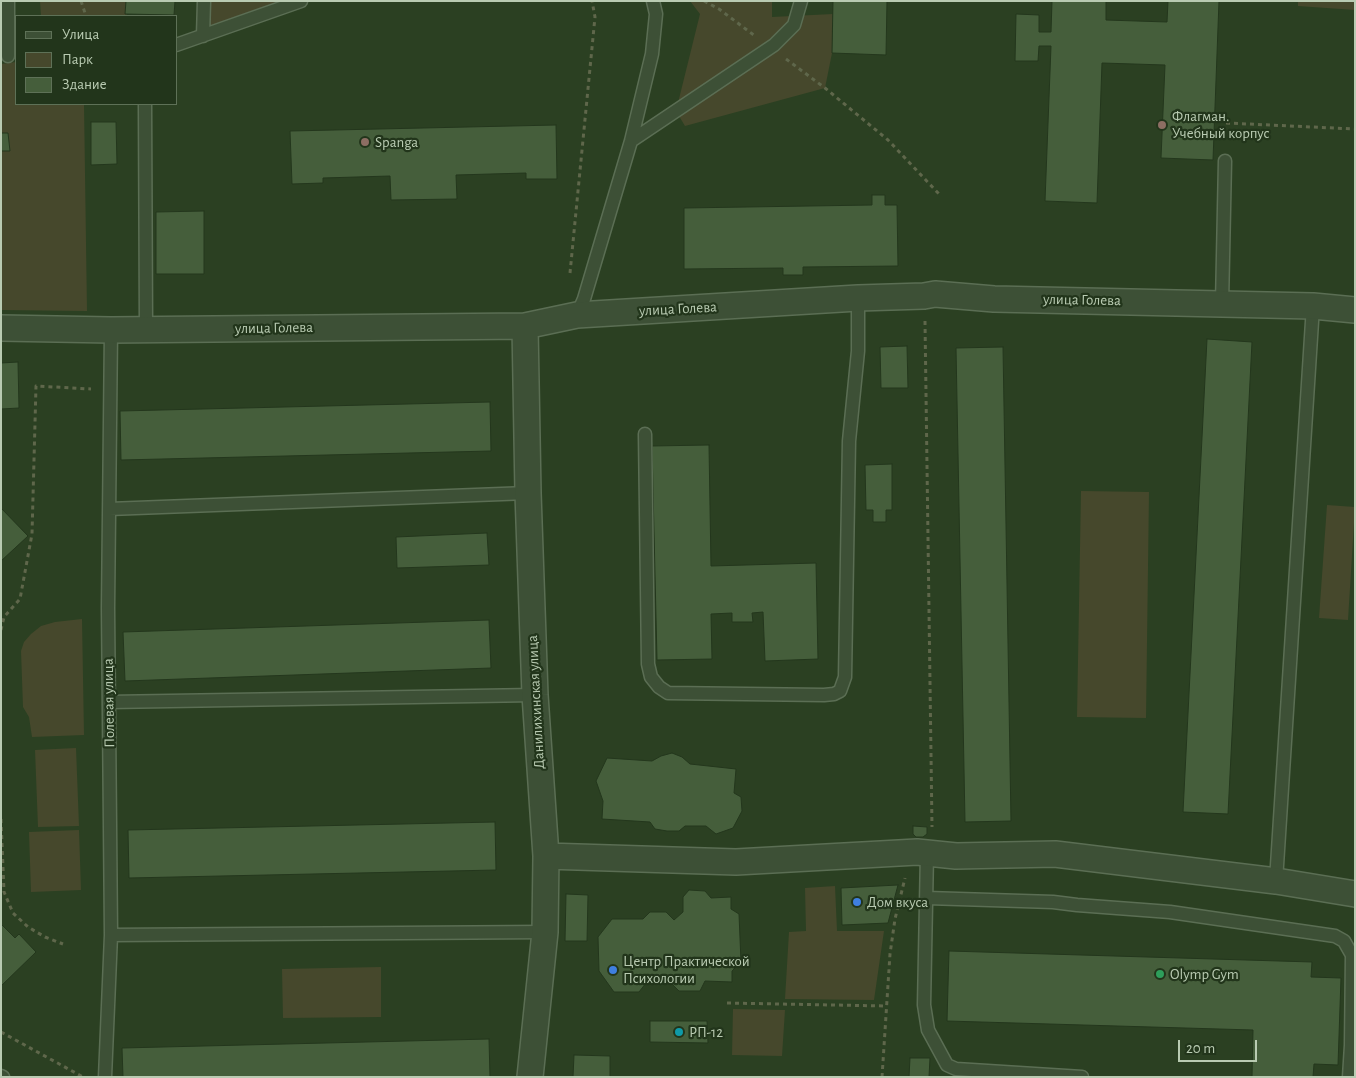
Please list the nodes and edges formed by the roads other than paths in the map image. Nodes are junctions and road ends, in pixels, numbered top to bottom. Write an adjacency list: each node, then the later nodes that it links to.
1 (8, 1): 8 (lane)
2 (204, 1): 6 (lane)
3 (301, 1): 6 (lane)
4 (653, 1): 10 (lane)
5 (800, 1): 10 (lane)
6 (203, 36): 7 (lane)
7 (178, 44)
8 (9, 57)
9 (145, 105): 19 (lane)
10 (631, 141): 16 (lane)
11 (1225, 161): 13 (lane)
12 (858, 298): 13 (street, улица Голева); 16 (street, улица Голева); 21 (lane)
13 (1222, 304): 14 (street, улица Голева)
14 (1313, 306): 15 (street, улица Голева); 28 (lane)
15 (1355, 310)
16 (577, 315): 17 (street, улица Голева)
17 (525, 326): 19 (street, улица Голева); 22 (street, Данилихинская улица)
18 (1, 328): 20 (street, улица Голева)
19 (146, 329): 20 (street, улица Голева)
20 (111, 330): 23 (lane, Полевая улица)
21 (645, 434)
22 (528, 494): 23 (lane); 24 (street, Данилихинская улица)
23 (109, 509): 25 (lane, Полевая улица)
24 (535, 695): 25 (lane); 27 (street, Данилихинская улица)
25 (109, 702): 32 (lane, Полевая улица)
26 (922, 852): 27 (street); 28 (street); 30 (lane)
27 (546, 856): 31 (street, Данилихинская улица)
28 (1276, 881): 29 (street)
29 (1355, 894)
30 (927, 898): 33 (lane); 36 (lane)
31 (545, 932): 32 (lane); 35 (street, Данилихинская улица)
32 (111, 935): 34 (lane, Полевая улица)
33 (1353, 1044): 37 (lane)
34 (105, 1077)
35 (530, 1077)
36 (1082, 1077)
37 (1350, 1077)

